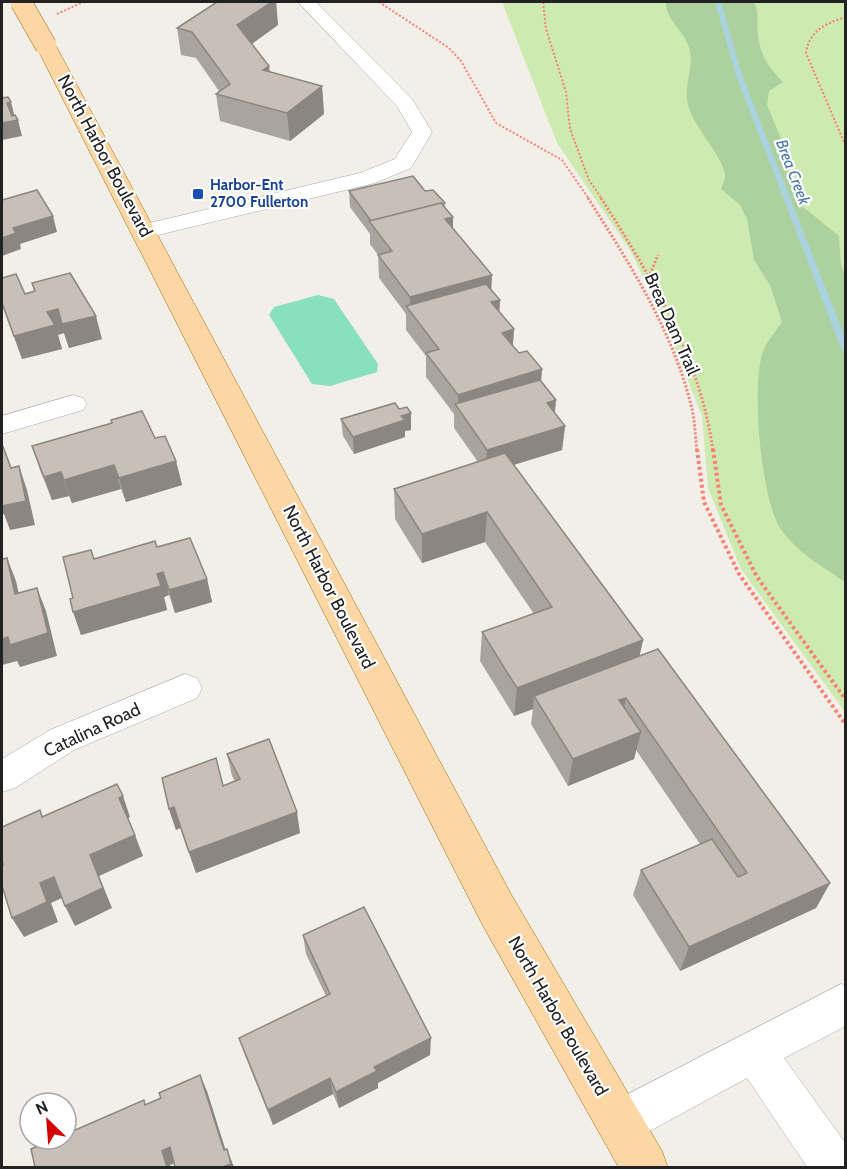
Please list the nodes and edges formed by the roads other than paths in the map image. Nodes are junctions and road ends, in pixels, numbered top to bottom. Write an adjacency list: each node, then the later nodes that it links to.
1 (21, 2): 3 (main road, North Harbor Boulevard, bridge)
2 (307, 2): 3 (street)
3 (145, 231): 10 (main road, North Harbor Boulevard)
4 (74, 404): 5 (street)
5 (2, 425)
6 (185, 688): 7 (street, Catalina Road)
7 (2, 777)
8 (846, 1006): 9 (street)
9 (754, 1051): 10 (street); 12 (street)
10 (619, 1123): 11 (main road, North Harbor Boulevard)
11 (645, 1167)
12 (835, 1167)

